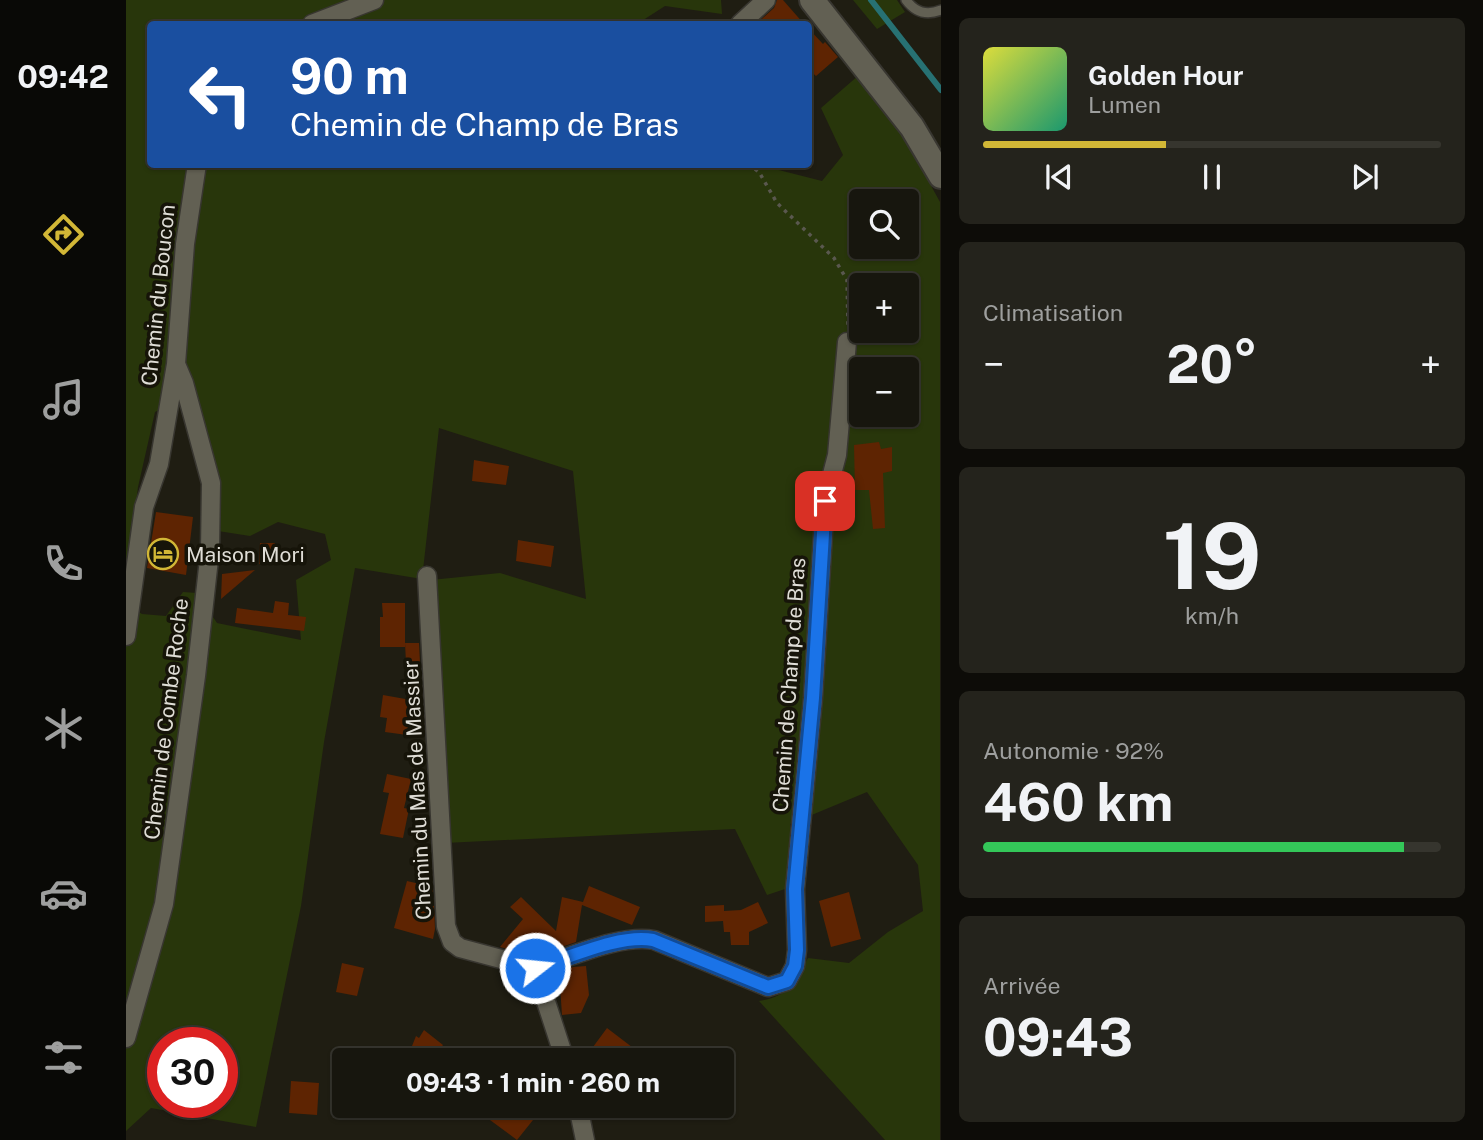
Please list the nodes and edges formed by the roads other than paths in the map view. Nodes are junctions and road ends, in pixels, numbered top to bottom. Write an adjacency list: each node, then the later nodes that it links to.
1 (374, 0): 6 (street)
2 (766, 0): 7 (street)
3 (812, 0): 9 (street)
4 (906, 0): 5 (lane)
5 (940, 10)
6 (320, 21)
7 (743, 21)
8 (196, 168): 11 (street, Chemin du Boucon)
9 (940, 176)
10 (847, 342): 14 (street, Chemin de Champ de Bras)
11 (176, 363): 13 (street, Chemin du Boucon); 15 (street, Chemin de Combe Roche)
12 (427, 576): 14 (street, Chemin du Mas de Massier)
13 (126, 636)
14 (535, 968): 16 (street)
15 (126, 1038)
16 (561, 1048)
17 (580, 1118): 18 (street)
18 (585, 1140)

